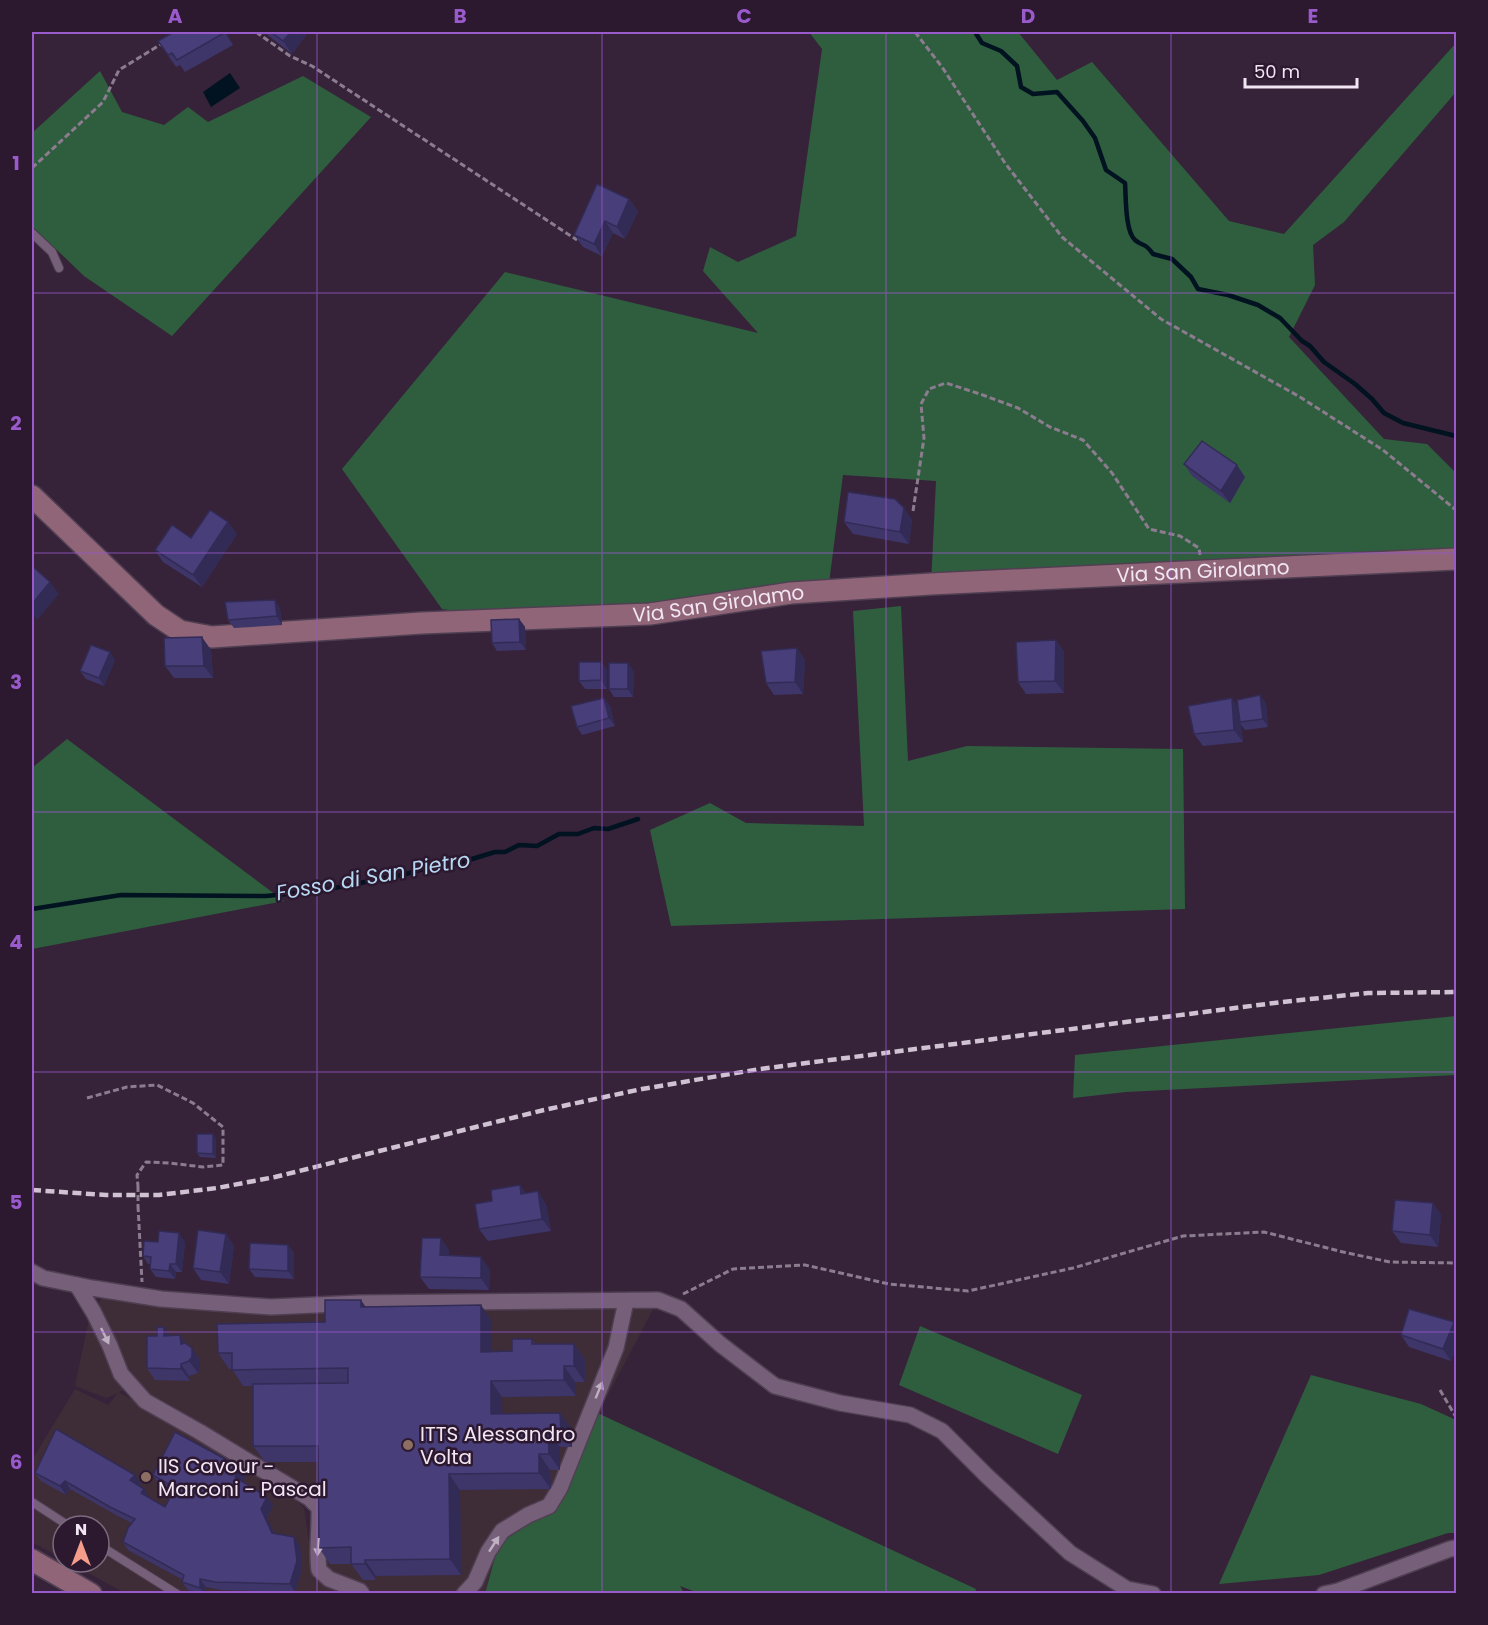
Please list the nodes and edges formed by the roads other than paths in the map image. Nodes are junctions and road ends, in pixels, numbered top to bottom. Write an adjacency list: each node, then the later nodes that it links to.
1 (32, 233): 2 (lane)
2 (59, 268)
3 (32, 496): 4 (street, Via San Girolamo)
4 (1456, 559)
5 (32, 1272): 6 (street)
6 (77, 1285): 7 (street); 16 (street, one-way to 16)
7 (626, 1301): 13 (street); 17 (street, one-way to 7)
8 (32, 1502): 9 (lane)
9 (51, 1514)
10 (1456, 1548): 19 (street)
11 (111, 1552): 15 (lane)
12 (32, 1560): 14 (street)
13 (1128, 1591): 18 (street)
14 (91, 1593)
15 (177, 1593)
16 (362, 1593)
17 (464, 1593)
18 (1153, 1593)
19 (1324, 1593)

